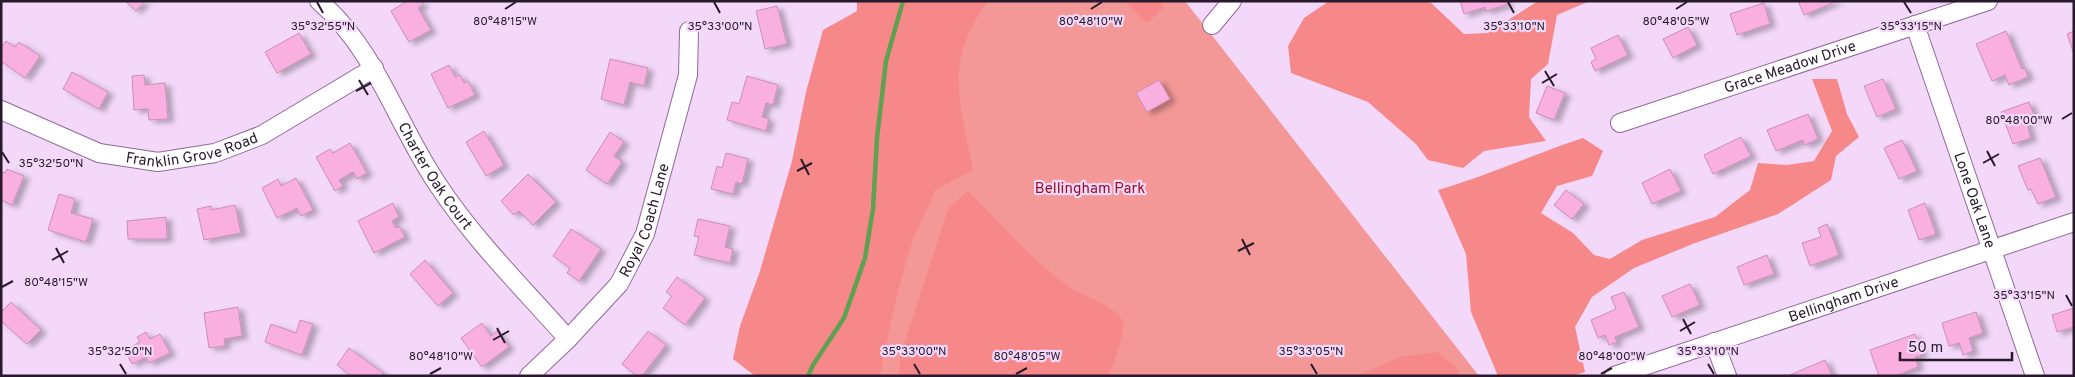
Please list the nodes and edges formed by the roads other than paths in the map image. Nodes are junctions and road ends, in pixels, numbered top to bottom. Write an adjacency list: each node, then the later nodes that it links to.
1 (319, 1): 7 (street, Charter Oak Court)
2 (1232, 1): 4 (street)
3 (1988, 1): 5 (street, Grace Meadow Drive)
4 (1212, 25)
5 (1915, 25): 9 (street, Grace Meadow Drive); 11 (street, Lone Oak Lane)
6 (690, 31): 12 (street, Royal Coach Lane)
7 (374, 68): 8 (street, Franklin Grove Road); 12 (street, Charter Oak Court)
8 (1, 110)
9 (1620, 123)
10 (2074, 222): 11 (street, Bellingham Drive)
11 (1992, 250): 13 (street, Bellingham Drive); 17 (street, Lone Oak Lane)
12 (568, 339): 14 (street, Royal Coach Lane)
13 (1714, 342): 15 (street, Bellingham Drive); 16 (street)
14 (529, 376)
15 (1614, 376)
16 (1727, 376)
17 (2035, 376)

